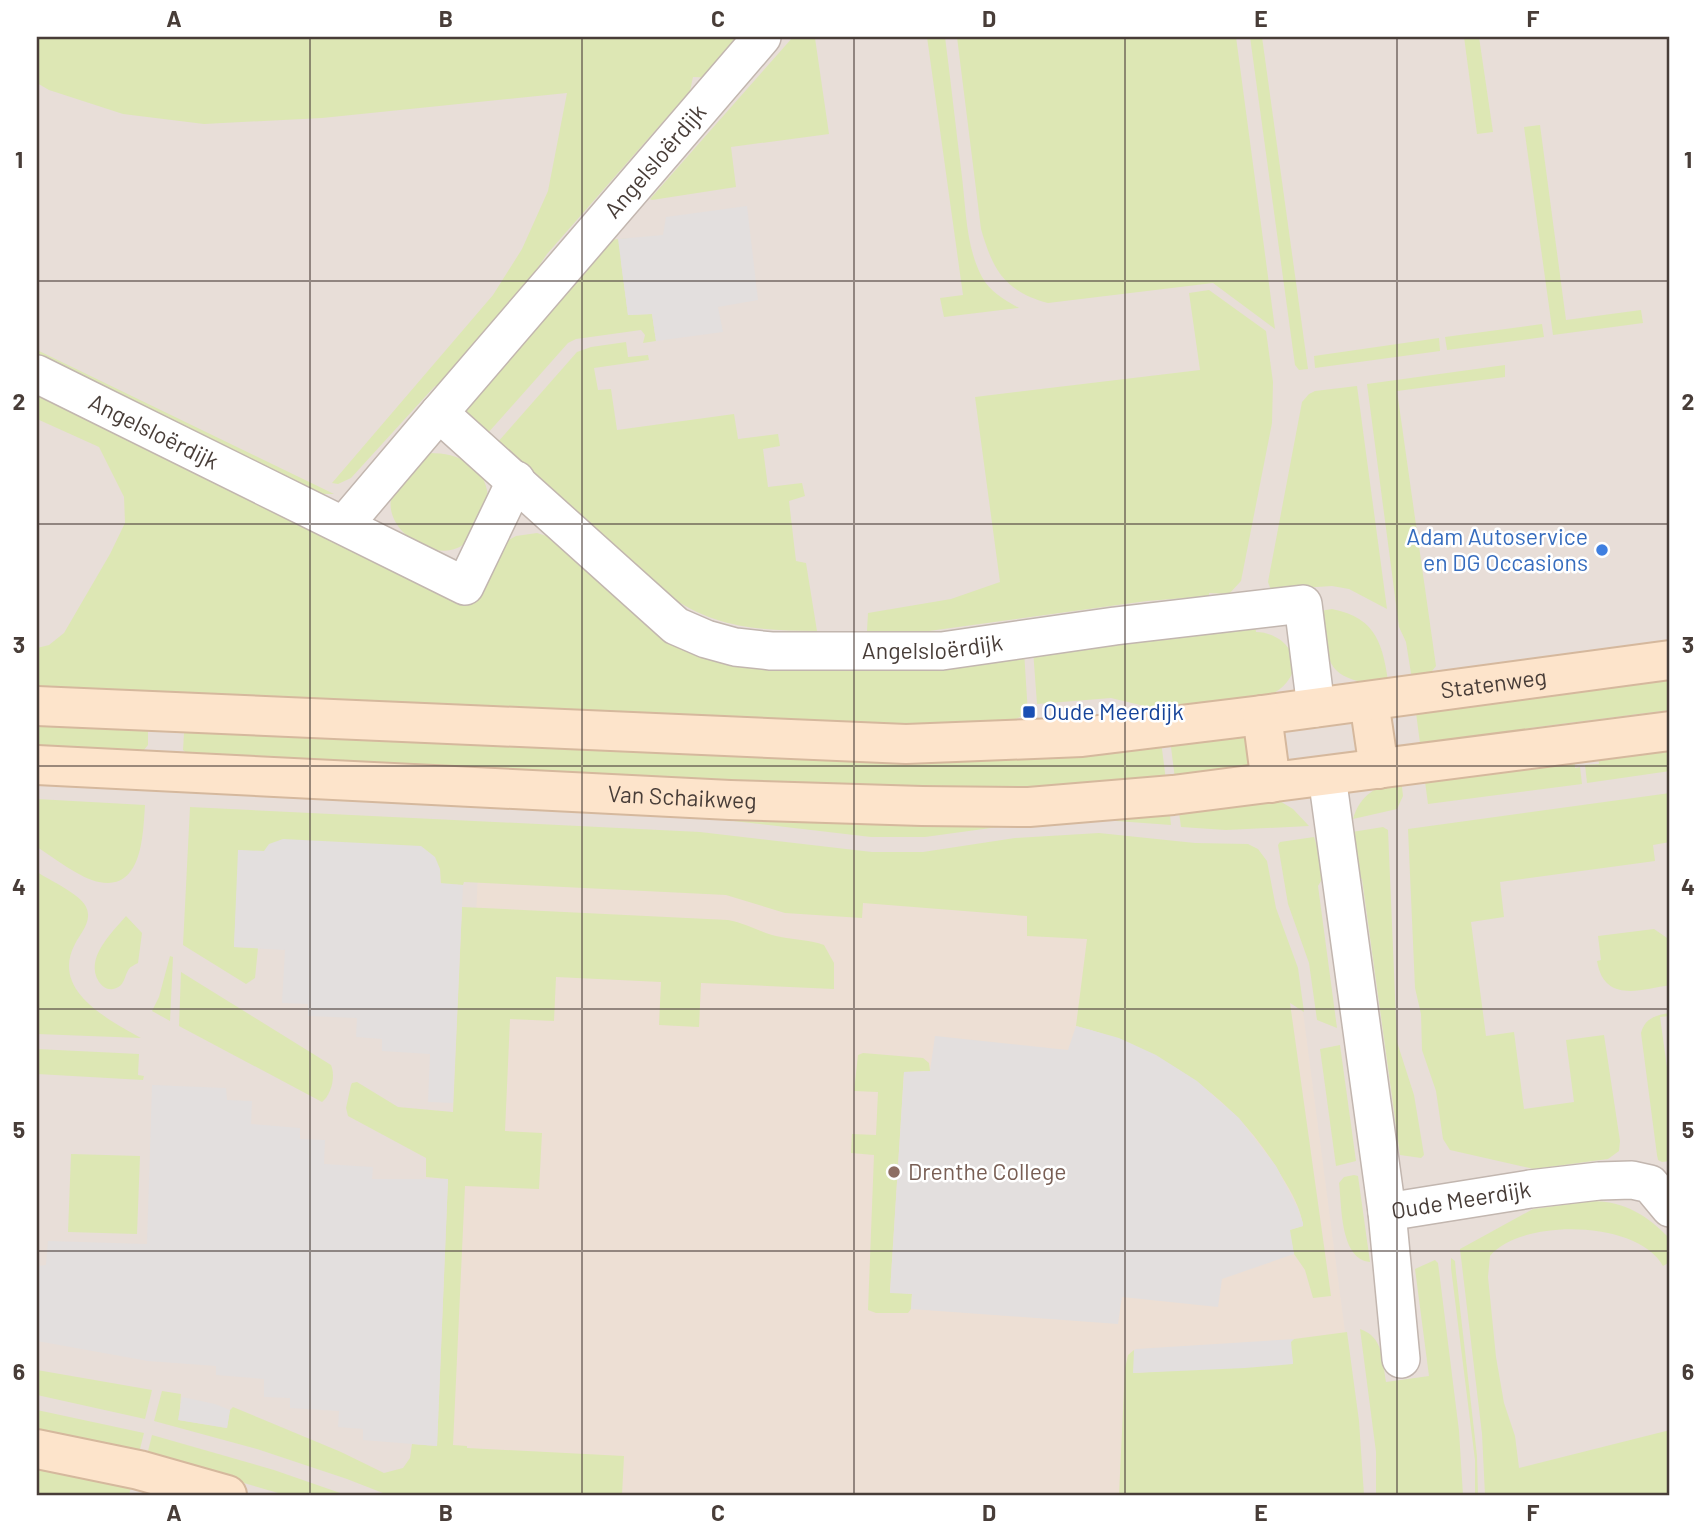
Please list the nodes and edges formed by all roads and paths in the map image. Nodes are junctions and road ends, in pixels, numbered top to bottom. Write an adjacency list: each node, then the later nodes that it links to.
1 (762, 37): 3 (street, Angelsloërdijk)
2 (37, 374): 5 (street, Angelsloërdijk)
3 (439, 412): 4 (street, Angelsloërdijk); 5 (street, Angelsloërdijk)
4 (516, 480): 5 (street, Angelsloërdijk); 9 (street, Angelsloërdijk)
5 (344, 525)
6 (1670, 660): 7 (street, Statenweg)
7 (1368, 701): 9 (street, Statenweg); 13 (street)
8 (37, 706): 10 (street)
9 (1316, 708): 10 (street)
10 (1262, 715): 15 (street)
11 (1670, 731): 13 (street)
12 (37, 765): 15 (street, Van Schaikweg)
13 (1379, 769): 14 (street)
14 (1327, 776): 15 (street, Van Schaikweg); 17 (street, Oude Meerdijk)
15 (1271, 783)
16 (1670, 1208): 17 (street, Oude Meerdijk)
17 (1387, 1212): 18 (street)
18 (1401, 1359)
19 (37, 1449): 20 (street)
20 (227, 1495)

